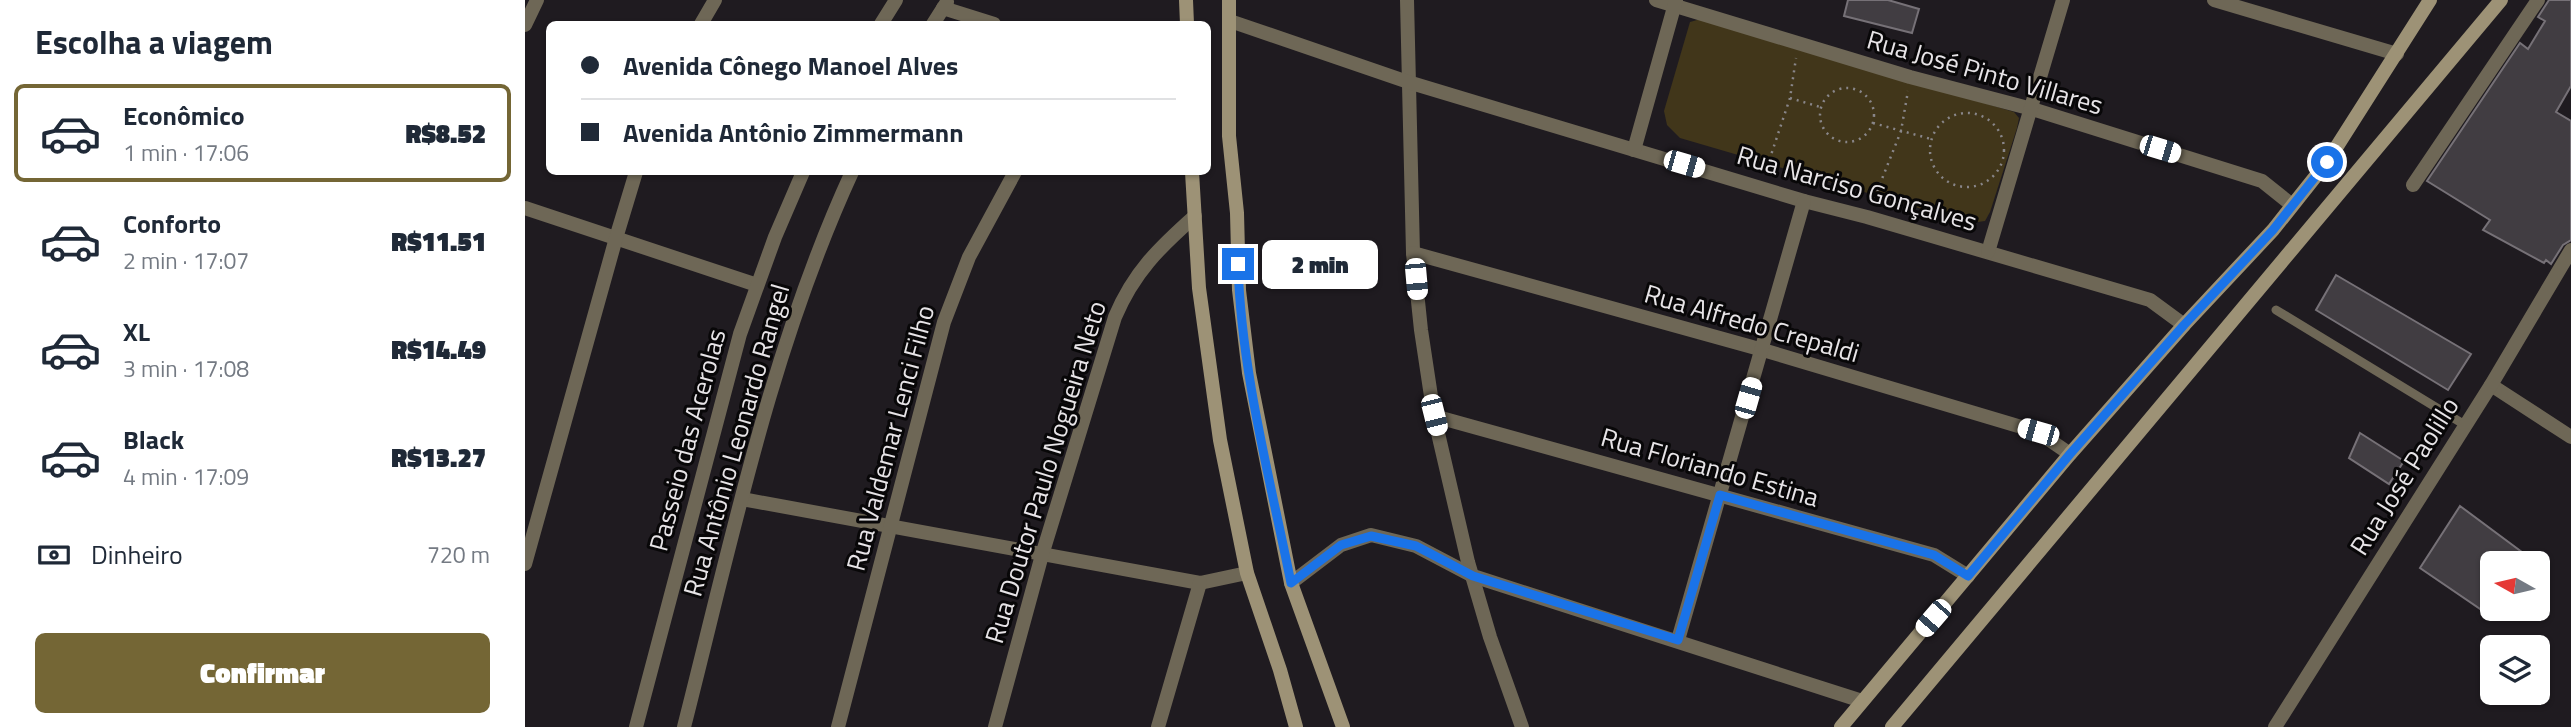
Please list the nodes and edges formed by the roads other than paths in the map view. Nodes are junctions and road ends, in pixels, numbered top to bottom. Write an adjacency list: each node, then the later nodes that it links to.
1 (537, 0): 21 (street)
2 (715, 0): 16 (street)
3 (896, 0): 17 (street)
4 (1186, 0): 20 (street)
5 (1229, 0): 15 (street)
6 (1407, 0): 23 (street)
7 (1656, 0): 13 (street, Rua José Pinto Villares)
8 (2063, 0): 24 (street)
9 (2214, 0): 22 (street)
10 (2430, 0): 22 (street)
11 (2501, 0): 70 (street)
12 (2538, 0): 31 (street)
13 (1675, 3): 24 (street, Rua José Pinto Villares); 25 (street)
14 (946, 4): 18 (street); 19 (street)
15 (1230, 20): 23 (street, Rua Narciso Gonçalves); 58 (street)
16 (703, 21)
17 (883, 21)
18 (935, 21)
19 (987, 21)
20 (1187, 21)
21 (525, 25)
22 (2397, 54): 33 (street)
23 (1408, 82): 25 (street, Rua Narciso Gonçalves); 39 (street)
24 (2032, 109): 33 (street, Rua José Pinto Villares); 38 (street)
25 (1634, 150): 32 (street, Rua Narciso Gonçalves)
26 (635, 175): 36 (street)
27 (802, 175): 40 (street, Passeio das Acerolas)
28 (851, 175): 50 (street, Rua Antônio Leonardo Rangel)
29 (1013, 175): 51 (street, Rua Valdemar Lenci Filho)
30 (1192, 175): 35 (street)
31 (2413, 185)
32 (1804, 201): 38 (street, Rua Narciso Gonçalves); 43 (street)
33 (2292, 205): 42 (street)
34 (525, 208): 36 (street)
35 (1195, 216): 52 (street, Rua Doutor Paulo Nogueira Neto); 54 (street)
36 (615, 238): 40 (street); 53 (street)
37 (2571, 250): 44 (street, Rua José Paolillo)
38 (1988, 252): 42 (street, Rua Narciso Gonçalves)
39 (1413, 253): 43 (street, Rua Alfredo Crepaldi); 45 (street)
40 (757, 285): 61 (street, Passeio das Acerolas)
41 (2276, 310): 46 (lane)
42 (2184, 325): 48 (street)
43 (1763, 350): 48 (street, Rua Alfredo Crepaldi); 49 (street)
44 (2491, 385): 46 (street, Rua José Paolillo); 47 (street)
45 (1434, 415): 49 (street, Rua Floriando Estina); 55 (street)
46 (2465, 425): 71 (street, Rua José Paolillo)
47 (2571, 437)
48 (2070, 454): 56 (street)
49 (1720, 495): 56 (street, Rua Floriando Estina); 59 (street)
50 (742, 499): 51 (street); 62 (street, Rua Antônio Leonardo Rangel)
51 (890, 527): 52 (street); 63 (street, Rua Valdemar Lenci Filho)
52 (1042, 555): 57 (street); 64 (street, Rua Doutor Paulo Nogueira Neto)
53 (525, 564)
54 (1247, 573): 57 (street); 66 (street)
55 (1473, 576): 58 (street); 59 (street); 68 (street)
56 (1968, 576): 60 (street)
57 (1200, 583): 65 (street)
58 (1291, 583): 67 (street)
59 (1678, 640): 60 (street)
60 (1861, 701): 69 (street)
61 (636, 727)
62 (684, 727)
63 (838, 727)
64 (995, 727)
65 (1158, 727)
66 (1296, 727)
67 (1343, 727)
68 (1522, 727)
69 (1841, 727)
70 (1892, 727)
71 (2275, 727)

